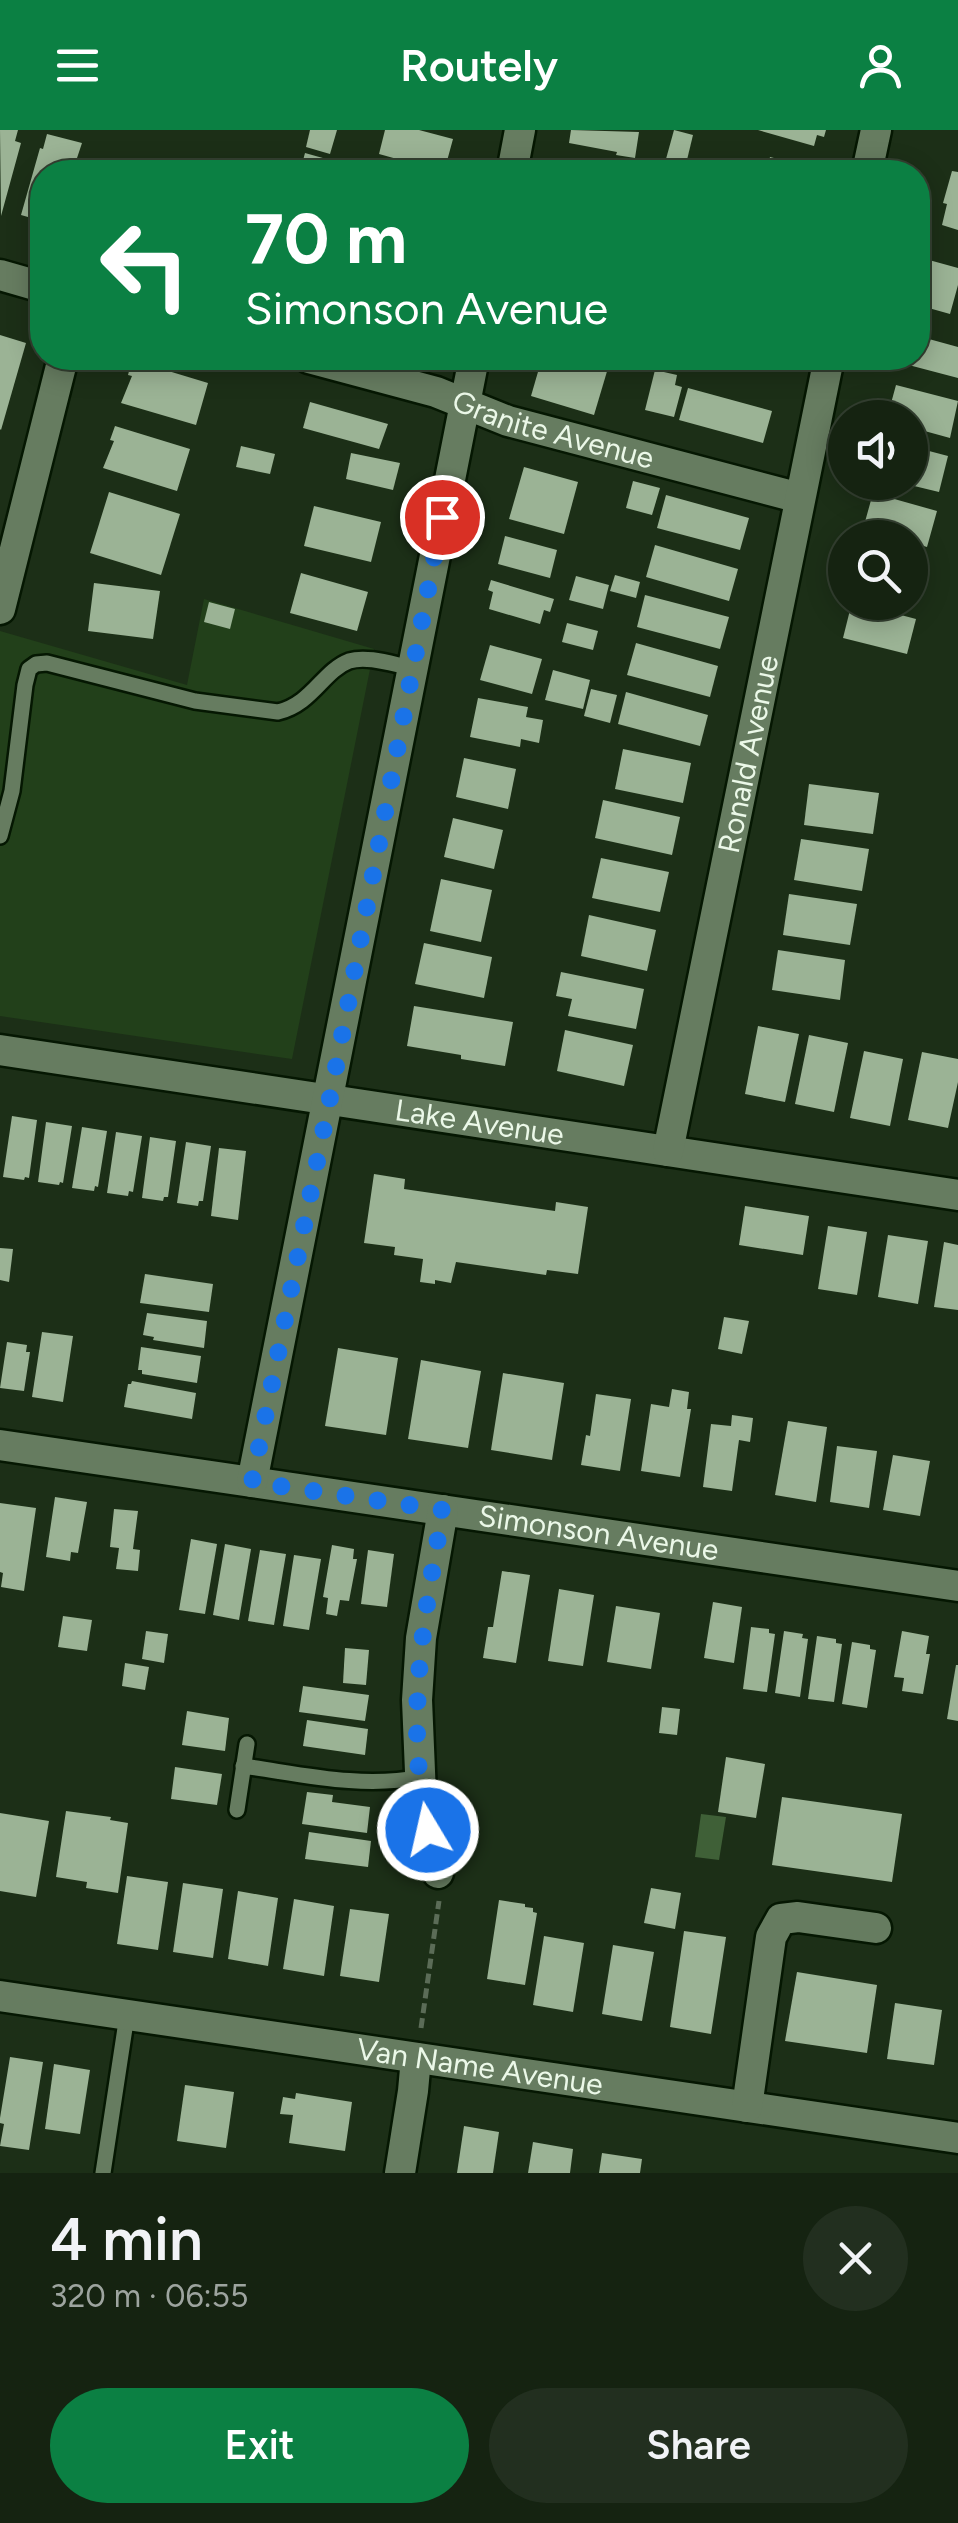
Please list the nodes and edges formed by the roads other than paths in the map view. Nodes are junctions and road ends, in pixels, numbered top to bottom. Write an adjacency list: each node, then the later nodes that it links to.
1 (520, 130): 3 (street)
2 (876, 130): 4 (street)
3 (514, 160)
4 (870, 160)
5 (0, 275): 6 (street)
6 (30, 284)
7 (60, 370): 13 (street)
8 (354, 370): 11 (street, Granite Avenue)
9 (471, 370): 11 (street)
10 (827, 370): 12 (street, Ronald Avenue)
11 (464, 404): 12 (street, Granite Avenue); 15 (street)
12 (800, 498): 19 (street, Ronald Avenue)
13 (6, 561): 14 (street)
14 (0, 609)
15 (413, 668): 16 (lane); 18 (street)
16 (0, 836)
17 (0, 1050): 18 (street, Lake Avenue)
18 (330, 1098): 19 (street, Lake Avenue); 22 (street)
19 (668, 1151): 20 (street, Lake Avenue)
20 (958, 1194)
21 (0, 1445): 22 (street, Simonson Avenue)
22 (252, 1482): 23 (street, Simonson Avenue)
23 (443, 1510): 24 (street, Simonson Avenue); 27 (street)
24 (958, 1586)
25 (247, 1744): 26 (lane)
26 (244, 1766): 27 (lane); 28 (lane)
27 (420, 1777): 29 (street)
28 (237, 1810)
29 (438, 1873)
30 (876, 1928): 34 (street)
31 (0, 1996): 32 (street, Van Name Avenue)
32 (127, 2015): 33 (street, Van Name Avenue); 36 (lane)
33 (418, 2049): 34 (street, Van Name Avenue); 37 (street)
34 (747, 2106): 35 (street, Van Name Avenue)
35 (958, 2138)
36 (103, 2173)
37 (400, 2173)

